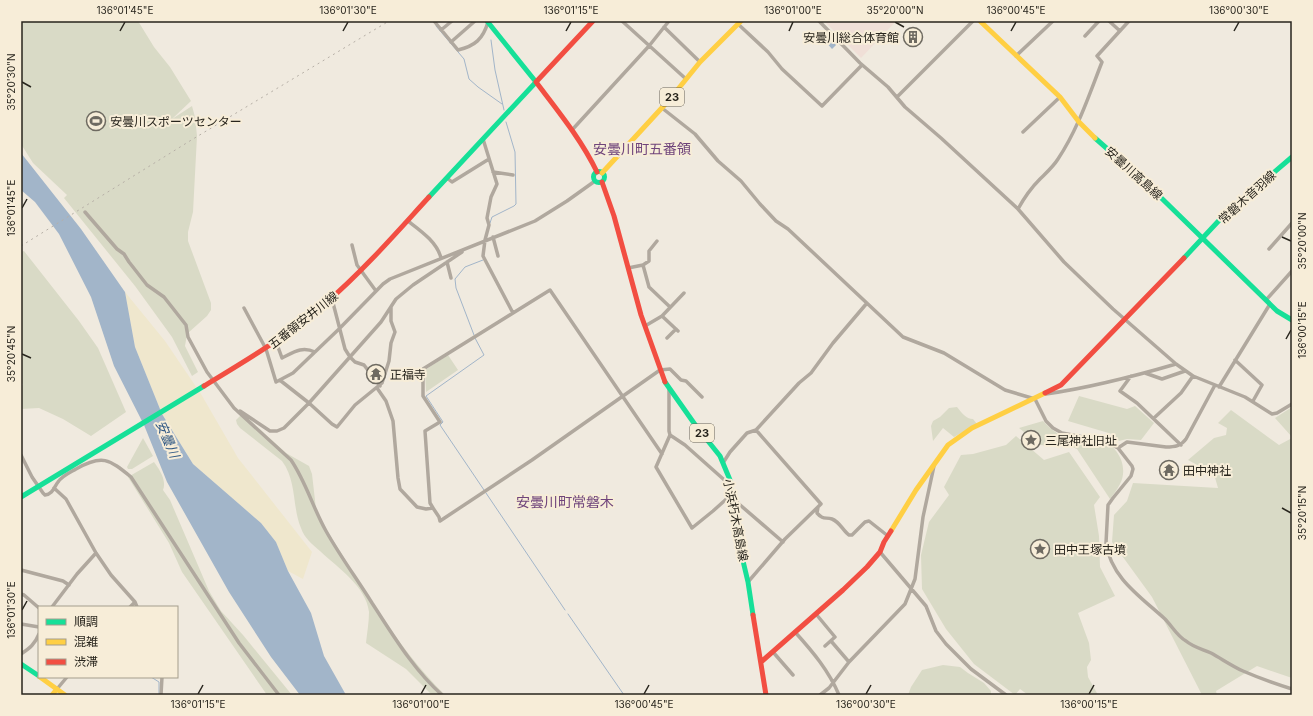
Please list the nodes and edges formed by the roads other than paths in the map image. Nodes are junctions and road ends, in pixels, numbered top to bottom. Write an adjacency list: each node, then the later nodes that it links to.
1 (434, 21): 17 (street)
2 (452, 21): 17 (street)
3 (475, 21): 20 (street)
4 (487, 21): 20 (street); 26 (main road, 小浜朽木高島線)
5 (593, 21): 26 (main road)
6 (622, 21): 21 (street)
7 (669, 21): 16 (street)
8 (819, 21): 24 (street)
9 (973, 21): 27 (street)
10 (980, 21): 22 (main road, 安曇川高島線)
11 (1053, 21): 22 (street)
12 (1099, 21): 19 (street)
13 (1109, 21): 18 (street)
14 (1129, 21): 18 (street)
15 (740, 22): 23 (main road, 23); 24 (street)
16 (664, 26): 21 (street); 23 (street)
17 (441, 30): 20 (street)
18 (1120, 31): 30 (street)
19 (1085, 36)
20 (451, 42)
21 (649, 46): 25 (street); 31 (street)
22 (1016, 56): 28 (main road, 安曇川高島線)
23 (700, 62): 25 (main road, 23)
24 (862, 64): 27 (street)
25 (686, 79): 29 (main road, 23)
26 (536, 82): 31 (main road, 小浜朽木高島線 / 23); 33 (main road, 五番領安井川線)
27 (897, 97): 42 (street)
28 (1060, 97): 30 (main road, 安曇川高島線); 32 (street)
29 (662, 108): 37 (main road, 23); 65 (street)
30 (1079, 122): 42 (street); 47 (main road, 安曇川高島線)
31 (572, 130): 37 (main road, 小浜朽木高島線 / 23)
32 (1023, 132)
33 (483, 139): 34 (street); 39 (main road, 五番領安井川線)
34 (489, 159): 36 (street); 39 (street)
35 (1291, 161): 47 (main road, 常磐木音羽線)
36 (494, 172): 38 (street); 48 (street)
37 (600, 173): 40 (main road); 41 (main road, 小浜朽木高島線 / 23)
38 (514, 176)
39 (447, 178): 44 (main road, 五番領安井川線)
40 (595, 181): 41 (main road); 46 (street)
41 (602, 182): 57 (main road, 小浜朽木高島線 / 23)
42 (1018, 209): 71 (street)
43 (85, 212): 87 (street)
44 (408, 220): 54 (street); 58 (main road, 五番領安井川線)
45 (1292, 223): 52 (street)
46 (492, 237): 48 (street); 53 (street)
47 (1203, 238): 64 (main road, 安曇川高島線); 71 (main road, 常磐木音羽線)
48 (485, 240): 51 (street); 69 (street)
49 (657, 241): 56 (street)
50 (352, 245): 58 (street)
51 (464, 249): 54 (street); 55 (street)
52 (1269, 249)
53 (498, 256)
54 (441, 258): 61 (street)
55 (447, 262): 60 (street); 66 (street)
56 (643, 265): 57 (street); 67 (street)
57 (628, 268): 73 (main road, 小浜朽木高島線 / 23)
58 (361, 271): 61 (street); 63 (main road, 五番領安井川線)
59 (1292, 271): 64 (street)
60 (452, 278)
61 (376, 291): 74 (street)
62 (684, 292): 67 (street)
63 (332, 299): 74 (street); 77 (main road, 五番領安井川線)
64 (1268, 302): 72 (main road, 安曇川高島線); 80 (street)
65 (867, 303): 96 (street); 102 (street)
66 (391, 307): 79 (street); 90 (street)
67 (670, 307): 70 (street)
68 (244, 308): 77 (street)
69 (513, 313): 94 (street); 115 (street)
70 (662, 316): 73 (street); 75 (street)
71 (1126, 319): 81 (street); 93 (main road, 常磐木音羽線)
72 (1292, 320)
73 (645, 326): 82 (main road, 小浜朽木高島線 / 23)
74 (339, 329): 78 (street); 79 (street)
75 (667, 338)
76 (278, 347): 78 (street)
77 (266, 349): 87 (main road, 五番領安井川線); 88 (street)
78 (315, 352): 88 (street)
79 (350, 357): 90 (street); 98 (street)
80 (1235, 360): 91 (street); 97 (street)
81 (1176, 364): 83 (street); 84 (street)
82 (660, 370): 92 (main road, 小浜朽木高島線 / 23); 94 (street); 95 (street)
83 (1186, 371): 84 (street); 86 (street)
84 (1144, 373): 85 (street)
85 (1131, 376): 93 (street); 101 (street)
86 (1193, 376): 89 (street); 101 (street)
87 (213, 381): 100 (street); 110 (main road, 五番領安井川線)
88 (281, 381): 98 (street)
89 (1215, 385): 91 (street); 104 (street)
90 (378, 387): 98 (street); 115 (street)
91 (1219, 387): 97 (street)
92 (669, 390): 103 (street); 109 (main road, 小浜朽木高島線 / 23)
93 (1043, 395): 96 (main road, 常磐木音羽線)
94 (622, 396): 106 (street); 115 (street)
95 (702, 397)
96 (1035, 400): 105 (street); 108 (main road, 常磐木音羽線)
97 (1252, 401): 99 (street)
98 (309, 403): 100 (street)
99 (1292, 404)
100 (236, 410): 155 (street)
101 (1154, 418): 104 (street)
102 (756, 430): 109 (street); 116 (street)
103 (670, 435): 106 (street); 111 (street)
104 (1181, 445): 105 (street)
105 (1118, 448): 150 (street)
106 (662, 454): 113 (street)
107 (21, 455): 110 (street)
108 (935, 462): 117 (main road, 常磐木音羽線); 124 (street)
109 (723, 463): 111 (main road, 小浜朽木高島線 / 23)
110 (38, 486): 112 (street); 114 (main road, 五番領安井川線)
111 (730, 486): 113 (main road, 小浜朽木高島線 / 23)
112 (54, 488): 120 (street); 154 (street)
113 (732, 496): 118 (street); 122 (main road, 小浜朽木高島線 / 23)
114 (21, 497)
115 (433, 508)
116 (818, 508): 117 (street); 118 (street)
117 (888, 536): 119 (main road, 常磐木音羽線)
118 (783, 542): 122 (street)
119 (880, 552): 124 (street); 131 (main road, 常磐木音羽線)
120 (96, 553): 123 (street); 126 (street)
121 (21, 570): 123 (street)
122 (748, 582): 140 (main road, 小浜朽木高島線 / 23)
123 (69, 585): 127 (street)
124 (912, 589): 141 (street); 159 (street)
125 (21, 594): 130 (street)
126 (135, 602): 128 (street); 129 (street)
127 (53, 606)
128 (131, 606)
129 (137, 606)
130 (38, 607)
131 (816, 614): 134 (main road, 常磐木音羽線); 136 (street)
132 (21, 624): 133 (street)
133 (38, 627)
134 (795, 632): 138 (main road, 常磐木音羽線); 148 (street)
135 (38, 637): 139 (street)
136 (831, 640): 137 (street); 141 (street)
137 (825, 646)
138 (773, 652): 140 (main road, 常磐木音羽線); 143 (street)
139 (21, 654)
140 (761, 662): 156 (main road, 小浜朽木高島線 / 23)
141 (849, 662): 148 (street)
142 (21, 664): 144 (main road)
143 (793, 675)
144 (38, 676)
145 (40, 678): 149 (main road)
146 (66, 678): 149 (street)
147 (162, 678): 153 (street)
148 (834, 682): 157 (street); 158 (street)
149 (57, 689): 151 (main road); 152 (main road)
150 (1292, 689)
151 (52, 695)
152 (65, 695)
153 (161, 695)
154 (279, 695)
155 (442, 695)
156 (766, 695)
157 (820, 695)
158 (840, 695)
159 (1006, 695)

